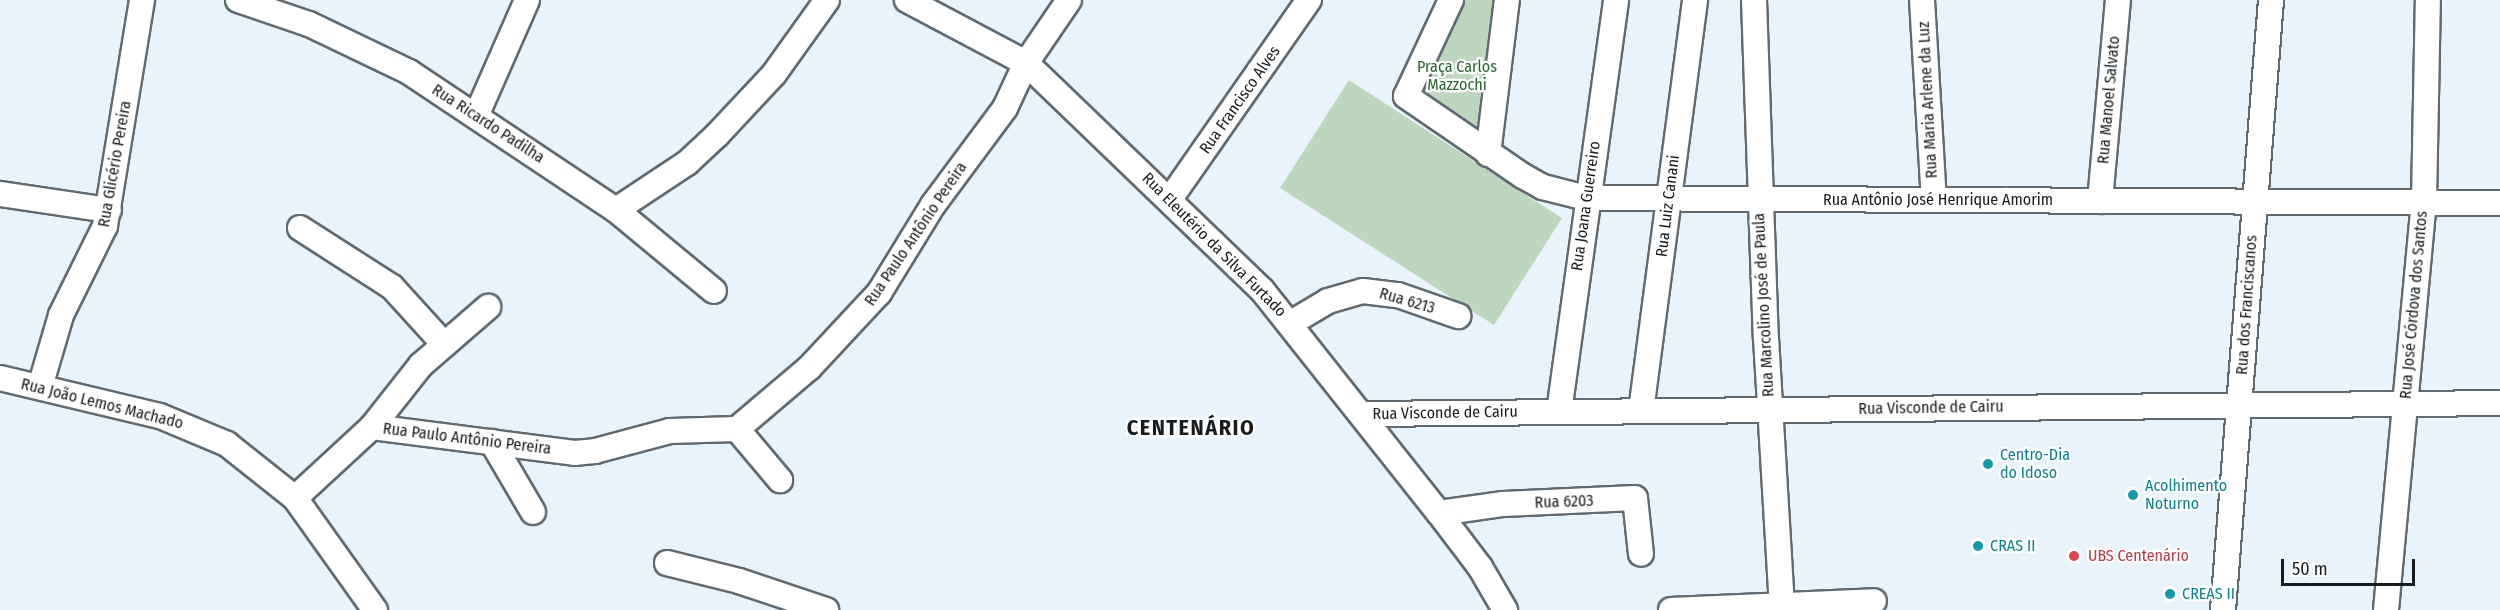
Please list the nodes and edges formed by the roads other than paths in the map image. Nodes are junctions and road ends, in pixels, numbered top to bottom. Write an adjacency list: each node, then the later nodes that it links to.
1 (142, 0): 30 (street, Rua Glicério Pereira)
2 (238, 0): 18 (street, Rua Ricardo Padilha)
3 (526, 0): 18 (street)
4 (827, 0): 31 (street)
5 (908, 0): 17 (street, Rua Eleutério da Silva Furtado)
6 (1070, 0): 17 (street, Rua Paulo Antônio Pereira)
7 (1310, 0): 23 (street, Rua Francisco Alves)
8 (1451, 0): 19 (street, Rua Antônio José Henrique Amorim)
9 (1507, 0): 19 (street)
10 (1616, 0): 21 (street, Rua Joana Guerreiro)
11 (1695, 0): 22 (street, Rua Luiz Canani)
12 (1754, 0): 24 (street, Rua Marcolino José de Paula)
13 (1922, 0): 25 (street, Rua Maria Arlene da Luz)
14 (2118, 0): 26 (street, Rua Manoel Salvato)
15 (2271, 0): 27 (street, Rua dos Franciscanos)
16 (2428, 0): 28 (street, Rua José Córdova dos Santos)
17 (1026, 63): 23 (street, Rua Eleutério da Silva Furtado); 48 (street, Rua Paulo Antônio Pereira)
18 (477, 114): 31 (street, Rua Ricardo Padilha)
19 (1488, 154): 21 (street, Rua Antônio José Henrique Amorim)
20 (0, 194): 30 (street)
21 (1586, 198): 22 (street, Rua Antônio José Henrique Amorim); 45 (street, Rua Joana Guerreiro)
22 (1669, 198): 24 (street, Rua Antônio José Henrique Amorim); 44 (street, Rua Luiz Canani)
23 (1170, 199): 36 (street, Rua Eleutério da Silva Furtado)
24 (1760, 199): 25 (street, Rua Antônio José Henrique Amorim); 43 (street, Rua Marcolino José de Paula)
25 (1934, 200): 26 (street, Rua Antônio José Henrique Amorim)
26 (2100, 201): 27 (street, Rua Antônio José Henrique Amorim)
27 (2255, 201): 28 (street, Rua Antônio José Henrique Amorim); 42 (street, Rua dos Franciscanos)
28 (2424, 202): 29 (street, Rua Antônio José Henrique Amorim); 41 (street, Rua José Córdova dos Santos)
29 (2500, 203)
30 (109, 210): 39 (street, Rua Glicério Pereira)
31 (616, 210): 33 (street, Rua Ricardo Padilha)
32 (300, 228): 37 (street)
33 (714, 291)
34 (488, 307): 37 (street)
35 (1458, 316): 36 (street, Rua 6213)
36 (1291, 323): 46 (street, Rua Eleutério da Silva Furtado)
37 (443, 343): 47 (street)
38 (0, 378): 39 (street, Rua João Lemos Machado)
39 (40, 387): 51 (street, Rua João Lemos Machado)
40 (2500, 403): 41 (street, Rua Visconde de Cairu)
41 (2405, 404): 42 (street, Rua Visconde de Cairu); 63 (street, Rua José Córdova dos Santos)
42 (2239, 405): 43 (street, Rua Visconde de Cairu); 62 (street, Rua dos Franciscanos)
43 (1769, 410): 44 (street, Rua Visconde de Cairu); 57 (street, Rua Marcolino José de Paula)
44 (1641, 411): 45 (street, Rua Visconde de Cairu)
45 (1559, 412): 46 (street, Rua Visconde de Cairu)
46 (1362, 414): 53 (street, Rua Eleutério da Silva Furtado)
47 (372, 427): 49 (street, Rua Paulo Antônio Pereira); 51 (street)
48 (737, 429): 49 (street, Rua Paulo Antônio Pereira); 50 (street)
49 (492, 442): 52 (street)
50 (780, 480)
51 (295, 498): 58 (street, Rua João Lemos Machado)
52 (533, 512)
53 (1439, 513): 54 (street, Rua 6203); 60 (street, Rua Eleutério da Silva Furtado)
54 (1641, 554)
55 (668, 563): 59 (street)
56 (1874, 602): 57 (street)
57 (1782, 608): 61 (street)
58 (375, 610)
59 (826, 610)
60 (1505, 610)
61 (1671, 610)
62 (2223, 610)
63 (2386, 610)

